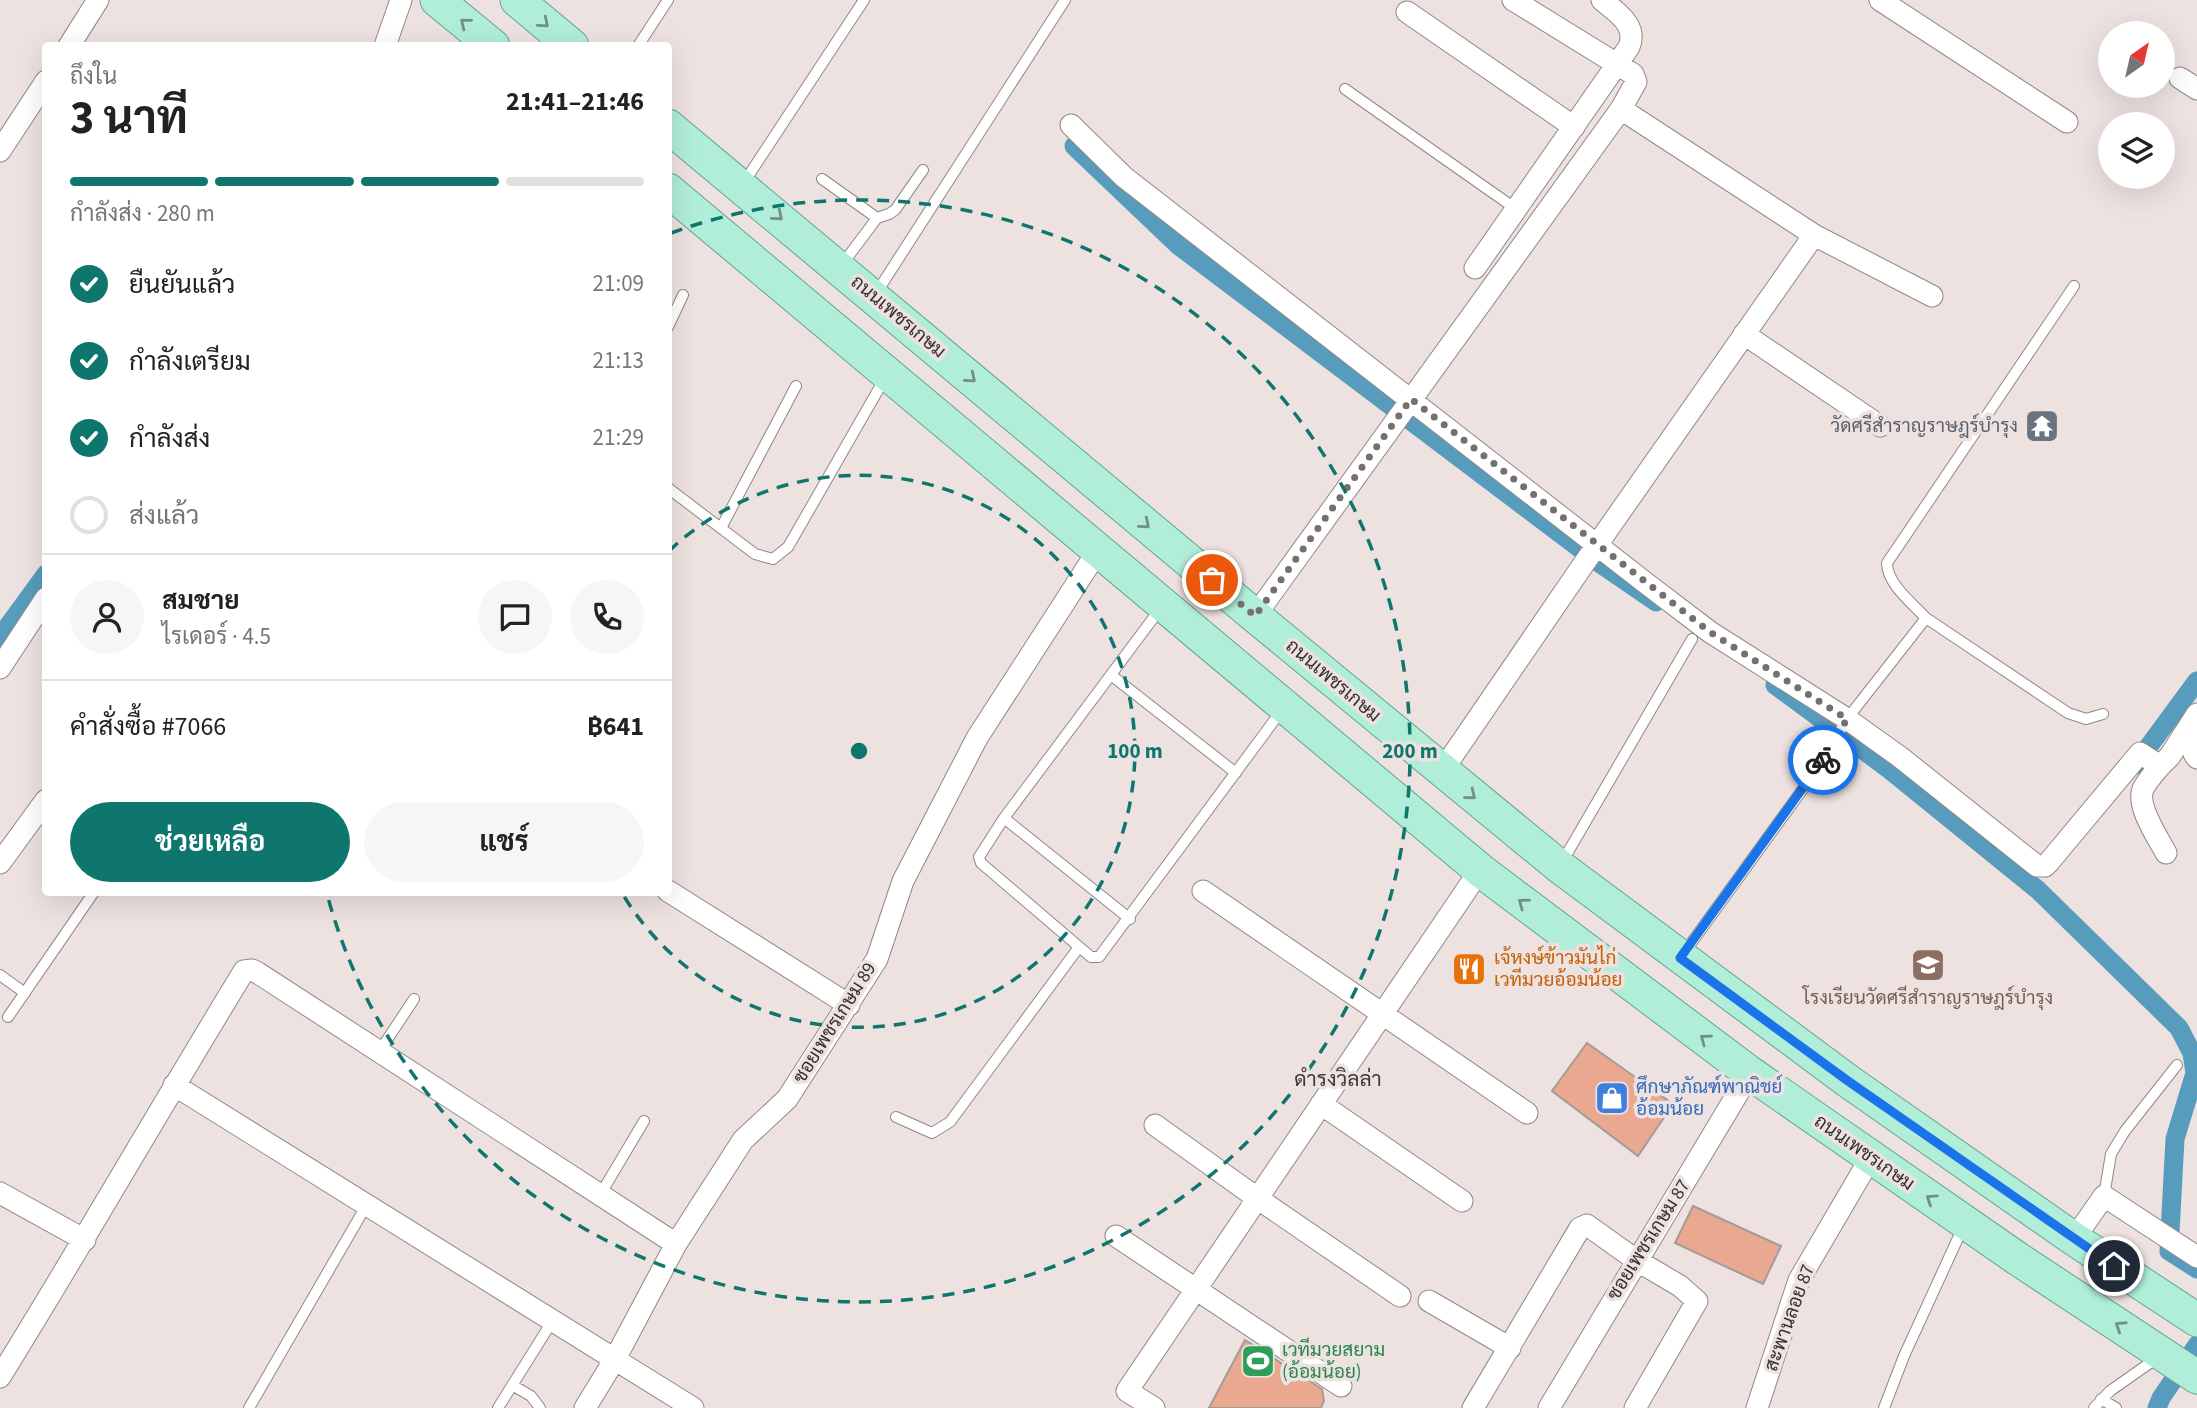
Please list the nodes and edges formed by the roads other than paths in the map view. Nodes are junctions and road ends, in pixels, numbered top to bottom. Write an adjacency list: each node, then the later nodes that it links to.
1 (98, 0): 12 (street)
2 (401, 0): 13 (street)
3 (438, 0): 14 (main road, one-way to 3)
4 (517, 0): 15 (main road, one-way to 15)
5 (668, 0): 16 (lane)
6 (864, 0): 28 (lane)
7 (1065, 0): 37 (lane)
8 (1513, 0): 17 (street)
9 (1602, 0): 17 (street)
10 (1880, 0): 21 (street)
11 (1407, 12): 23 (street)
12 (72, 42)
13 (386, 42)
14 (488, 42)
15 (567, 42)
16 (641, 42)
17 (1618, 65): 20 (street); 23 (street)
18 (42, 87): 25 (street)
19 (1345, 89): 30 (lane)
20 (1621, 109): 32 (street); 43 (street)
21 (2067, 122)
22 (1071, 125): 43 (street)
23 (1574, 127): 30 (street)
24 (672, 128): 28 (main road, ถนนเพชรเกษม)
25 (0, 151)
26 (923, 170): 31 (lane)
27 (822, 179): 31 (lane)
28 (741, 186): 33 (main road, ถนนเพชรเกษม, one-way to 33)
29 (672, 193): 41 (main road, ถนนเพชรเกษม)
30 (1516, 209): 34 (street)
31 (877, 218): 33 (lane)
32 (1814, 235): 38 (street); 40 (street)
33 (839, 268): 37 (main road, ถนนเพชรเกษม)
34 (1475, 268)
35 (2074, 286): 52 (lane)
36 (682, 295): 39 (lane)
37 (874, 296): 51 (main road, ถนนเพชรเกษม, one-way to 51)
38 (1932, 296)
39 (672, 318)
40 (1744, 334): 44 (street); 48 (street)
41 (888, 372): 46 (lane); 47 (main road, ถนนเพชรเกษม)
42 (796, 386): 46 (lane)
43 (1405, 406): 48 (street); 51 (street)
44 (1880, 426)
45 (672, 491): 46 (lane)
46 (721, 528)
47 (1099, 549): 50 (main road, ถนนเพชรเกษม); 82 (street, ซอยเพชรเกษม 89)
48 (1592, 551): 59 (street); 63 (street)
49 (42, 604): 54 (street)
50 (1163, 604): 55 (lane); 56 (main road, ถนนเพชรเกษม)
51 (1255, 616): 63 (main road, ถนนเพชรเกษม)
52 (1926, 618): 57 (lane); 59 (lane)
53 (1692, 639): 69 (lane)
54 (0, 668)
55 (1111, 675): 64 (lane); 66 (lane)
56 (1284, 707): 64 (lane); 70 (main road, ถนนเพชรเกษม)
57 (2103, 714)
58 (2197, 714): 62 (street)
59 (1845, 721): 62 (street); 78 (lane)
60 (2197, 739): 61 (street)
61 (2197, 758)
62 (2153, 761): 67 (street)
63 (1442, 771): 69 (main road, ถนนเพชรเกษม, one-way to 69)
64 (1236, 773): 75 (lane)
65 (42, 805): 68 (street)
66 (1004, 818): 75 (lane); 76 (lane)
67 (2166, 853)
68 (0, 863)
69 (1560, 867): 74 (main road, ถนนเพชรเกษม)
70 (1480, 870): 77 (main road, ถนนเพชรเกษม, one-way to 70); 83 (street)
71 (1203, 891): 83 (street)
72 (672, 894): 82 (street)
73 (91, 896): 80 (lane)
74 (1614, 908): 77 (main road); 78 (main road, ถนนเพชรเกษม)
75 (1129, 919): 76 (lane)
76 (1079, 947): 93 (lane)
77 (1586, 951): 88 (main road, ถนนเพชรเกษม, one-way to 77)
78 (1680, 958): 85 (main road, ถนนเพชรเกษม)
79 (0, 975): 80 (lane)
80 (25, 993): 84 (lane)
81 (414, 999): 86 (lane)
82 (849, 1005): 108 (street, ซอยเพชรเกษม 89)
83 (1382, 1014): 91 (street); 92 (street)
84 (8, 1017)
85 (1777, 1030): 88 (main road); 89 (main road, ถนนเพชรเกษม)
86 (379, 1052): 90 (street); 99 (street)
87 (2177, 1065): 100 (lane)
88 (1750, 1073): 95 (main road, ถนนเพชรเกษม); 110 (street, ซอยเพชรเกษม 87)
89 (1848, 1081): 95 (main road); 106 (main road, ถนนเพชรเกษม)
90 (174, 1086): 103 (street); 107 (street)
91 (1321, 1104): 101 (street); 102 (street)
92 (1527, 1113)
93 (895, 1117)
94 (644, 1121): 99 (lane)
95 (1821, 1123): 97 (main road, ถนนเพชรเกษม)
96 (1155, 1125): 101 (street)
97 (1871, 1157): 104 (main road, ถนนเพชรเกษม, one-way to 97); 132 (street, สะพานลอย 87)
98 (0, 1193): 107 (street)
99 (600, 1195): 108 (street)
100 (2104, 1196): 106 (street); 109 (street)
101 (1257, 1198): 111 (street); 112 (street)
102 (1462, 1202)
103 (366, 1206): 114 (street); 123 (lane)
104 (1965, 1222): 118 (main road, ถนนเพชรเกษม, one-way to 104); 133 (lane)
105 (1116, 1236): 111 (street)
106 (2074, 1239): 115 (main road, ถนนเพชรเกษม)
107 (85, 1240): 119 (street)
108 (676, 1244): 117 (street, ซอยเพชรเกษม 89)
109 (2197, 1257)
110 (1636, 1260): 116 (street); 130 (street, ซอยเพชรเกษม 87); 131 (street)
111 (1195, 1290): 121 (street); 128 (street)
112 (1399, 1296)
113 (1429, 1301): 116 (street)
114 (553, 1320): 117 (street); 120 (lane)
115 (2197, 1320)
116 (1510, 1348): 129 (street)
117 (615, 1359): 126 (street, ซอยเพชรเกษม 89); 127 (street)
118 (2182, 1367): 122 (lane)
119 (0, 1377)
120 (512, 1385): 124 (lane); 125 (lane)
121 (1341, 1386)
122 (2101, 1399): 134 (lane); 135 (lane)
123 (249, 1408)
124 (498, 1408)
125 (540, 1408)
126 (585, 1408)
127 (693, 1408)
128 (1154, 1408)
129 (1473, 1408)
130 (1549, 1408)
131 (1635, 1408)
132 (1757, 1408)
133 (1884, 1408)
134 (2094, 1408)
135 (2116, 1408)

